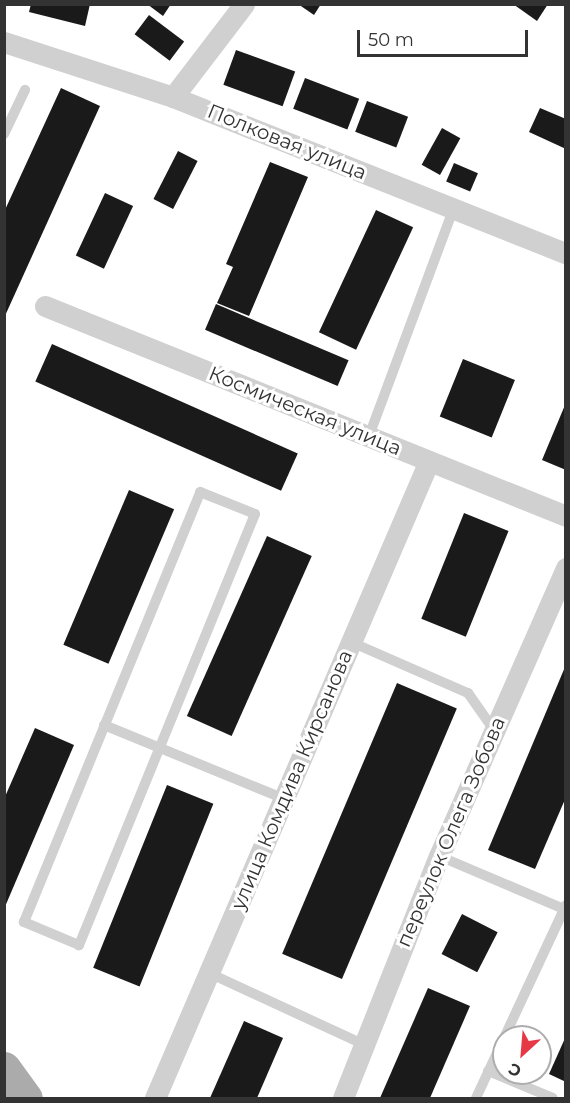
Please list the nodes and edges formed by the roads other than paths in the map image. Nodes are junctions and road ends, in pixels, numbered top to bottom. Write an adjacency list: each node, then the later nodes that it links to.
1 (244, 4): 4 (street)
2 (4, 42): 4 (street, Полковая улица)
3 (26, 90): 5 (lane)
4 (173, 97): 6 (street, Полковая улица)
5 (6, 129)
6 (454, 208): 7 (street, Полковая улица); 9 (lane)
7 (566, 253)
8 (45, 306): 9 (street, Космическая улица)
9 (369, 436): 10 (street, Космическая улица)
10 (429, 460): 11 (street, Космическая улица); 13 (street, улица Комдива Кирсанова)
11 (566, 516)
12 (566, 568): 15 (street, переулок Олега Зобова)
13 (351, 642): 15 (lane); 17 (street, улица Комдива Кирсанова)
14 (104, 725): 16 (lane); 16 (lane); 16 (lane)
15 (494, 730): 18 (street, переулок Олега Зобова)
16 (160, 748): 17 (lane)
17 (284, 799): 20 (street, улица Комдива Кирсанова)
18 (439, 856): 19 (lane); 21 (street, переулок Олега Зобова)
19 (565, 907): 23 (lane)
20 (209, 974): 21 (lane); 25 (street, улица Комдива Кирсанова)
21 (363, 1044): 26 (street, переулок Олега Зобова)
22 (4, 1068): 24 (main road)
23 (488, 1071): 27 (lane); 28 (lane)
24 (26, 1098)
25 (155, 1098)
26 (343, 1098)
27 (476, 1098)
28 (553, 1098)

